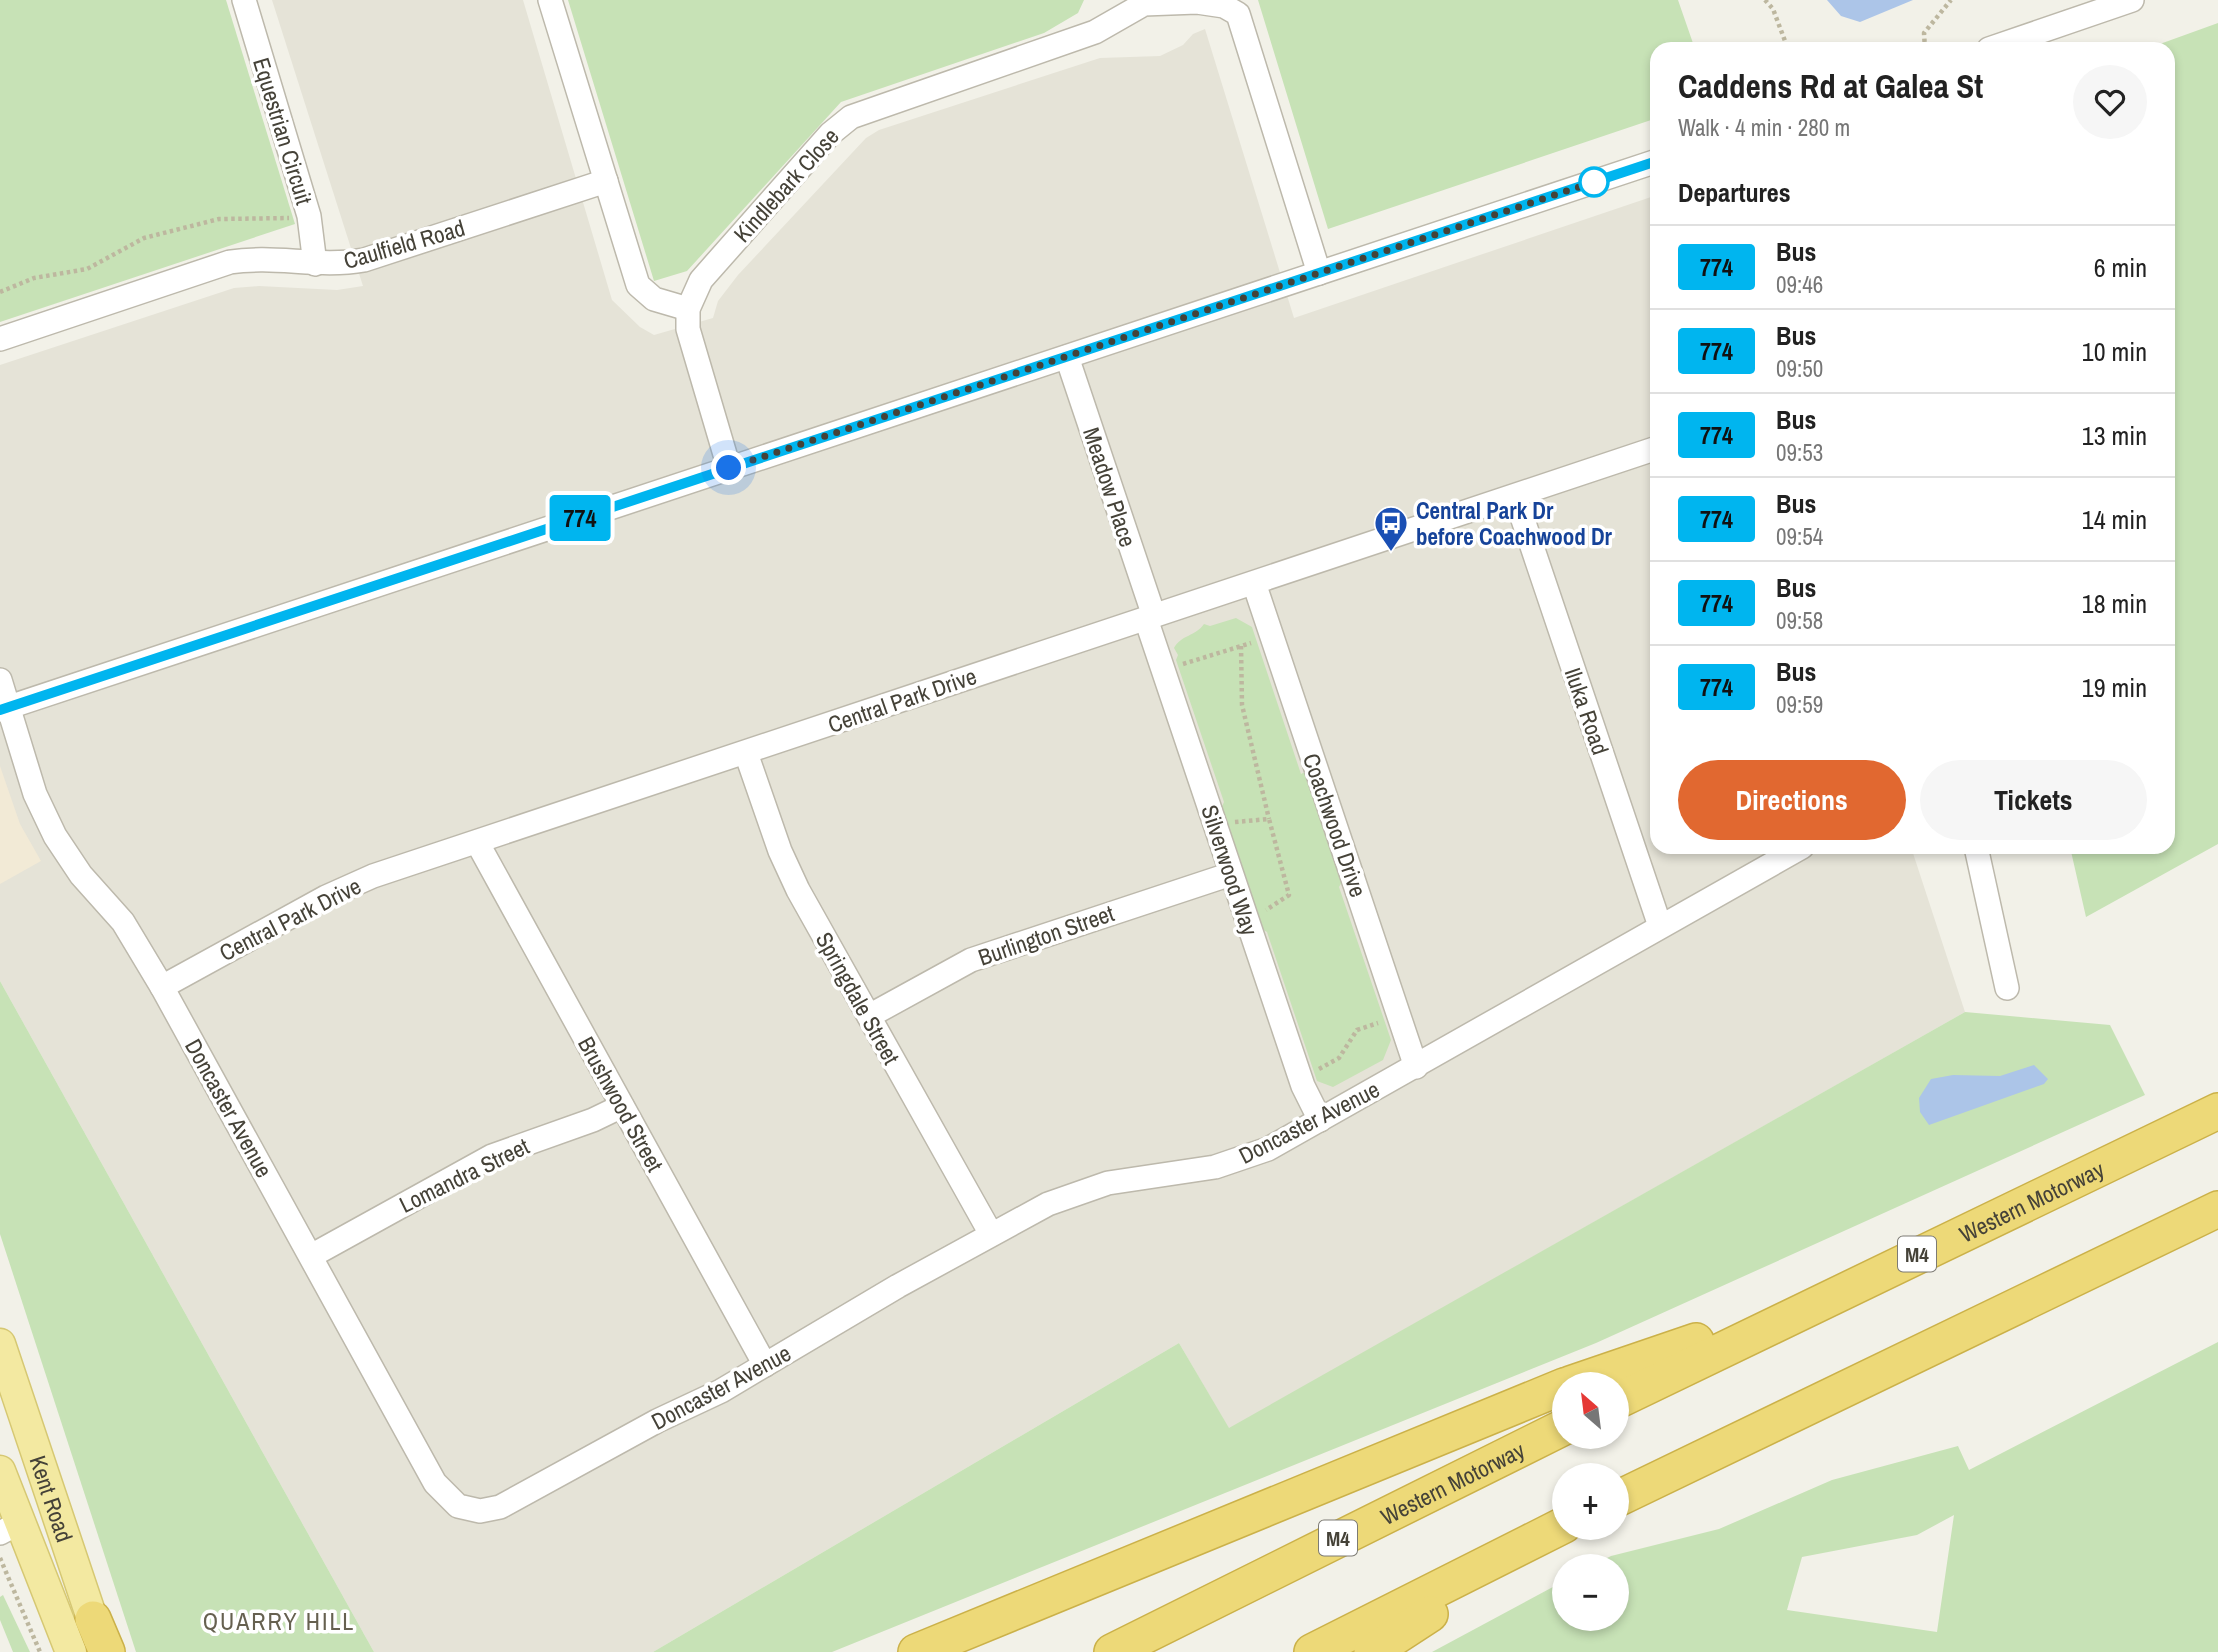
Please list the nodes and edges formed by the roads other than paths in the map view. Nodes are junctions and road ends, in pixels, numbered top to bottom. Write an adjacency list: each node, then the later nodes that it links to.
1 (244, 0): 7 (street, Equestrian Circuit)
2 (550, 0): 6 (street)
3 (2132, 0): 4 (street)
4 (2009, 42)
5 (1650, 163): 8 (street)
6 (606, 181): 7 (street, Caulfield Road); 9 (street)
7 (315, 264): 10 (street, Caulfield Road)
8 (1319, 273): 9 (street, Kindlebark Close); 11 (street)
9 (688, 309): 13 (street)
10 (0, 339)
11 (1067, 357): 13 (street); 16 (street, Meadow Place)
12 (1650, 450): 14 (street, Central Park Drive)
13 (729, 468): 18 (street)
14 (1515, 495): 15 (street, Central Park Drive); 24 (street, Iluka Road)
15 (1254, 583): 16 (street, Central Park Drive); 28 (street, Coachwood Drive)
16 (1150, 617): 19 (street, Central Park Drive); 23 (street, Silverwood Way)
17 (0, 680): 18 (street, Doncaster Avenue)
18 (4, 709): 25 (street, Doncaster Avenue)
19 (746, 752): 20 (street, Central Park Drive); 27 (street, Springdale Street)
20 (477, 842): 25 (street, Central Park Drive); 29 (street, Brushwood Street)
21 (1789, 854): 24 (street, Doncaster Avenue)
22 (1978, 854): 26 (street)
23 (1231, 874): 27 (street, Burlington Street); 31 (street, Silverwood Way)
24 (1660, 926): 28 (street, Doncaster Avenue)
25 (162, 987): 34 (street, Doncaster Avenue)
26 (2007, 988)
27 (869, 1016): 33 (street, Springdale Street)
28 (1416, 1067): 31 (street, Doncaster Avenue)
29 (622, 1106): 34 (street, Lomandra Street); 37 (street, Brushwood Street)
30 (2218, 1111): 35 (highway, Western Motorway / M4)
31 (1320, 1120): 33 (street, Doncaster Avenue)
32 (2218, 1209): 43 (highway)
33 (991, 1234): 37 (street, Doncaster Avenue)
34 (311, 1256): 37 (street, Doncaster Avenue)
35 (1838, 1293): 38 (highway); 40 (highway, Western Motorway / M4)
36 (0, 1344): 47 (main road, Kent Road)
37 (765, 1365)
38 (1605, 1372)
39 (1552, 1391): 50 (highway)
40 (1629, 1395)
41 (1552, 1433): 51 (highway, Western Motorway / M4)
42 (0, 1471): 44 (main road, Kent Road)
43 (1629, 1493)
44 (9, 1528): 48 (main road, Kent Road)
45 (1552, 1531): 52 (highway)
46 (1552, 1533): 53 (highway)
47 (93, 1619): 49 (highway)
48 (71, 1652)
49 (105, 1652)
50 (916, 1652)
51 (1112, 1652)
52 (1312, 1652)
53 (1372, 1652)

